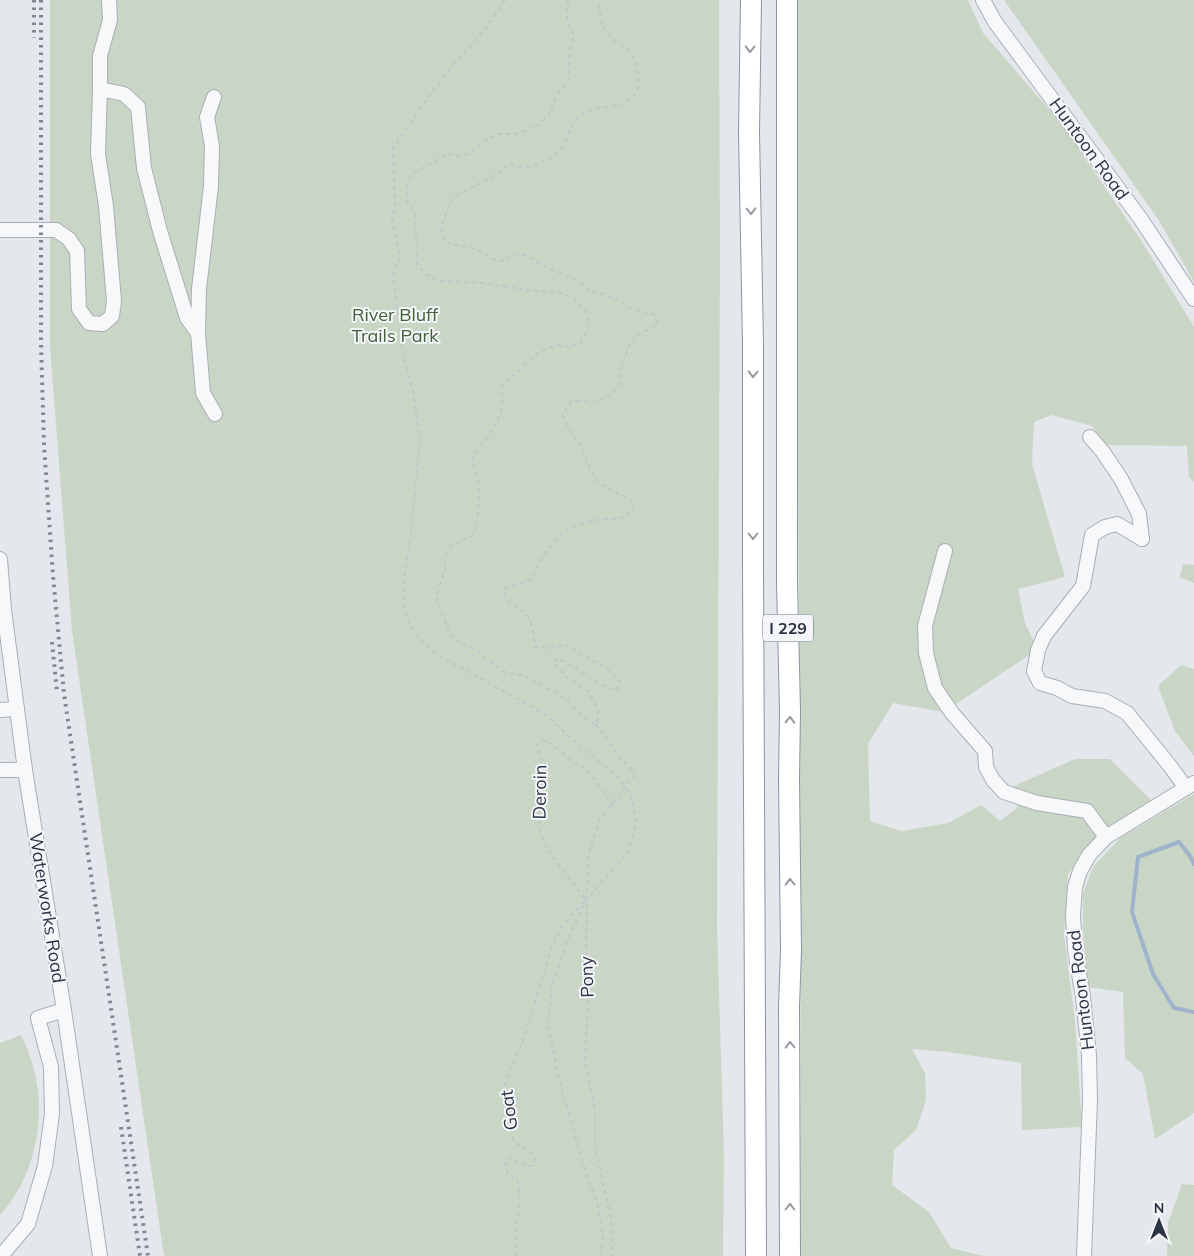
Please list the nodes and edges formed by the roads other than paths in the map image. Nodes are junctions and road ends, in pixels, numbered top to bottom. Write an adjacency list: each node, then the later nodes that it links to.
1 (108, 0): 5 (street)
2 (751, 0): 23 (highway, I 229, one-way to 23)
3 (787, 0): 24 (highway, I 229, one-way to 3)
4 (983, 0): 8 (street, Huntoon Road)
5 (100, 89): 7 (street); 9 (street)
6 (214, 97): 9 (street)
7 (0, 230)
8 (1194, 299)
9 (198, 333): 10 (street)
10 (215, 414)
11 (1090, 438): 18 (street)
12 (945, 551): 19 (street)
13 (0, 559): 14 (street, Waterworks Road)
14 (17, 709): 15 (street); 17 (street, Waterworks Road)
15 (0, 710)
16 (0, 770): 17 (street)
17 (25, 770): 20 (street, Waterworks Road)
18 (1190, 786): 19 (street, Huntoon Road)
19 (1106, 837): 25 (street, Huntoon Road)
20 (64, 1010): 21 (street); 22 (street, Waterworks Road)
21 (1, 1256)
22 (100, 1256)
23 (756, 1256)
24 (790, 1256)
25 (1084, 1256)

